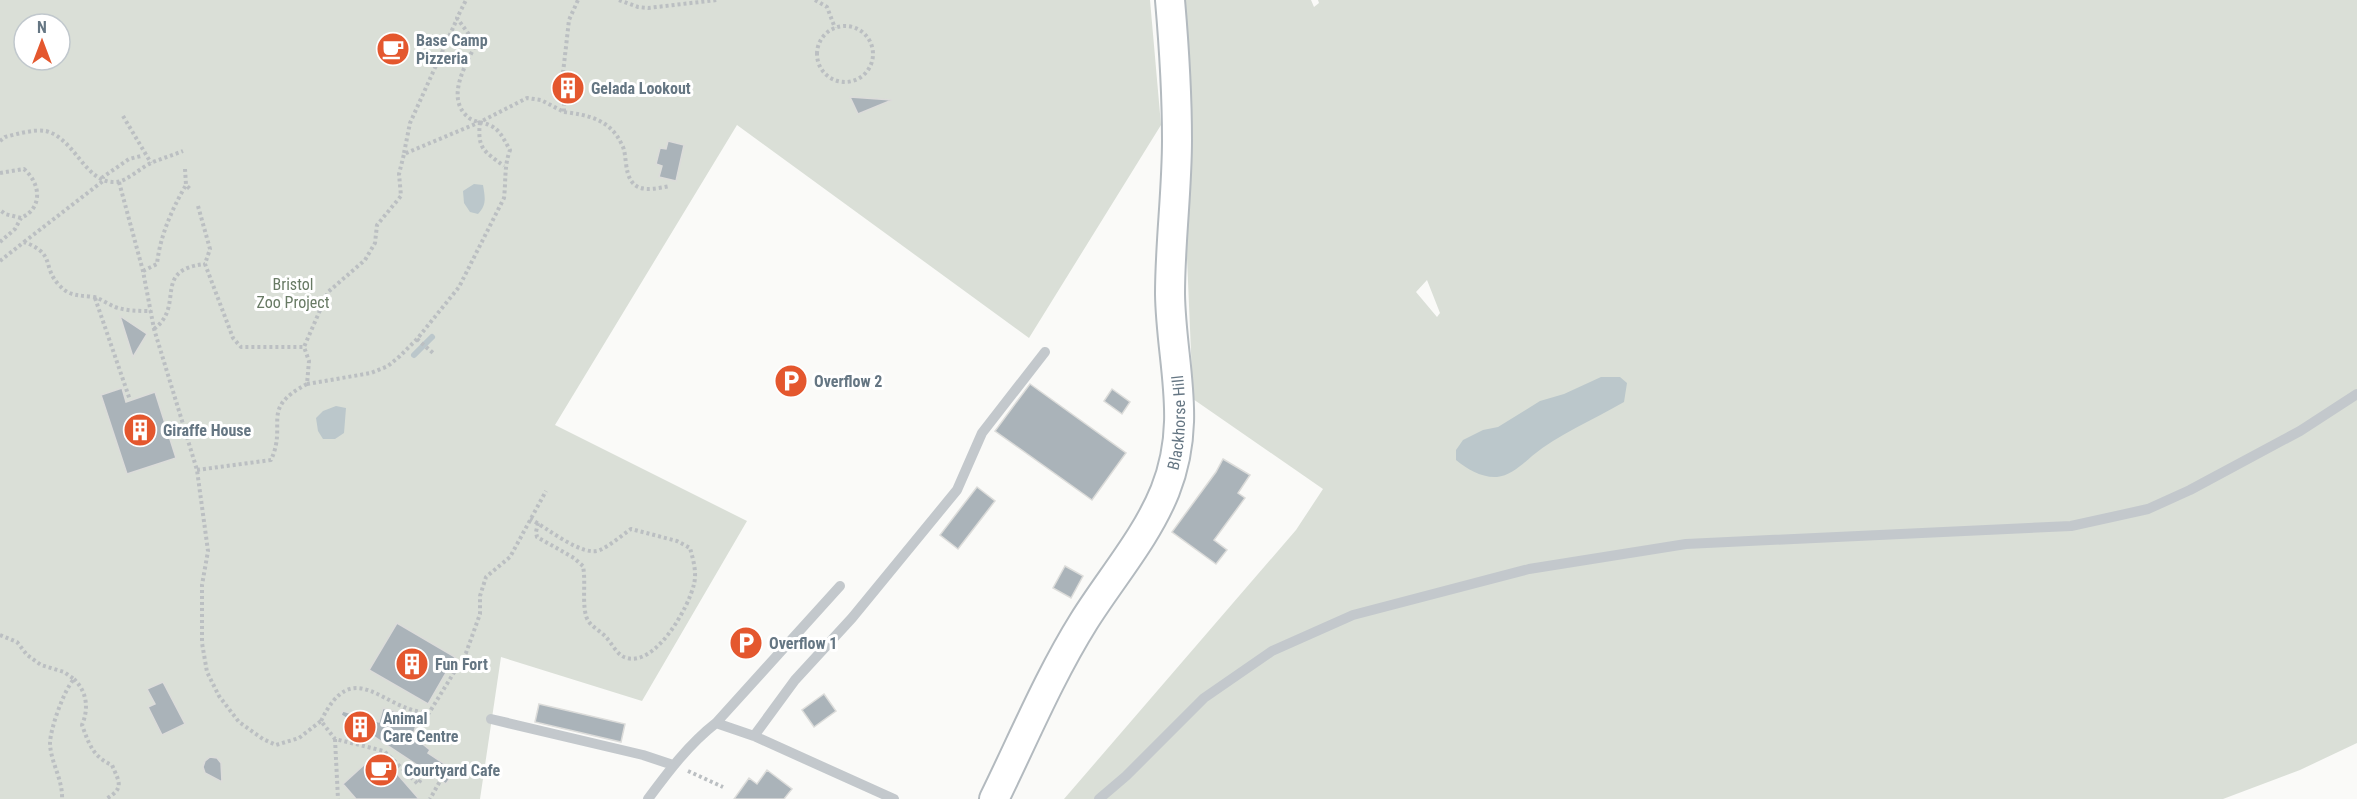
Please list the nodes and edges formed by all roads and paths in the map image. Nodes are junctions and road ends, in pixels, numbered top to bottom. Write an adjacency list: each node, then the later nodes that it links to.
1 (461, 0): 7 (path)
2 (578, 0): 10 (path)
3 (619, 0): 4 (path)
4 (717, 0)
5 (815, 0): 9 (path)
6 (1170, 0): 66 (main road, Blackhorse Hill)
7 (465, 2): 8 (path)
8 (457, 18): 14 (path); 17 (path)
9 (835, 28): 9 (path)
10 (563, 73)
11 (564, 104): 12 (path)
12 (564, 112): 14 (path); 26 (path)
13 (123, 116): 19 (path)
14 (480, 122): 17 (path); 20 (path); 20 (path)
15 (0, 141): 23 (path)
16 (183, 151): 19 (path)
17 (404, 154): 40 (path)
18 (141, 156): 23 (path)
19 (151, 163): 24 (path)
20 (504, 166): 39 (path)
21 (185, 169): 25 (path)
22 (0, 173): 30 (path)
23 (103, 181): 24 (path); 32 (path)
24 (119, 182): 35 (path)
25 (186, 185): 27 (path); 35 (path)
26 (670, 186)
27 (190, 189)
28 (198, 206): 34 (path)
29 (0, 210): 30 (path)
30 (21, 218): 31 (path)
31 (0, 242)
32 (24, 242): 33 (path); 36 (path)
33 (0, 261)
34 (205, 264): 38 (path); 40 (path)
35 (143, 271): 37 (path)
36 (95, 298): 37 (path); 45 (path)
37 (151, 310): 38 (path)
38 (154, 330): 46 (path)
39 (419, 341): 42 (path); 43 (path)
40 (304, 348): 43 (path)
41 (1045, 352): 56 (lane)
42 (433, 353)
43 (307, 384): 46 (path)
44 (2357, 394): 67 (lane)
45 (130, 400)
46 (197, 470): 54 (path)
47 (546, 490): 48 (path)
48 (530, 519): 49 (path); 54 (path)
49 (538, 523): 49 (path)
50 (840, 586): 55 (lane)
51 (0, 635): 52 (path)
52 (74, 679): 60 (path); 61 (path)
53 (490, 719): 58 (lane)
54 (321, 721): 57 (path)
55 (716, 723): 56 (lane); 58 (lane)
56 (754, 736): 65 (lane)
57 (334, 739): 62 (path); 63 (path)
58 (673, 765): 59 (path); 64 (lane)
59 (723, 787)
60 (62, 799)
61 (106, 799)
62 (338, 799)
63 (430, 799)
64 (648, 799)
65 (894, 799)
66 (994, 799)
67 (1099, 799)

